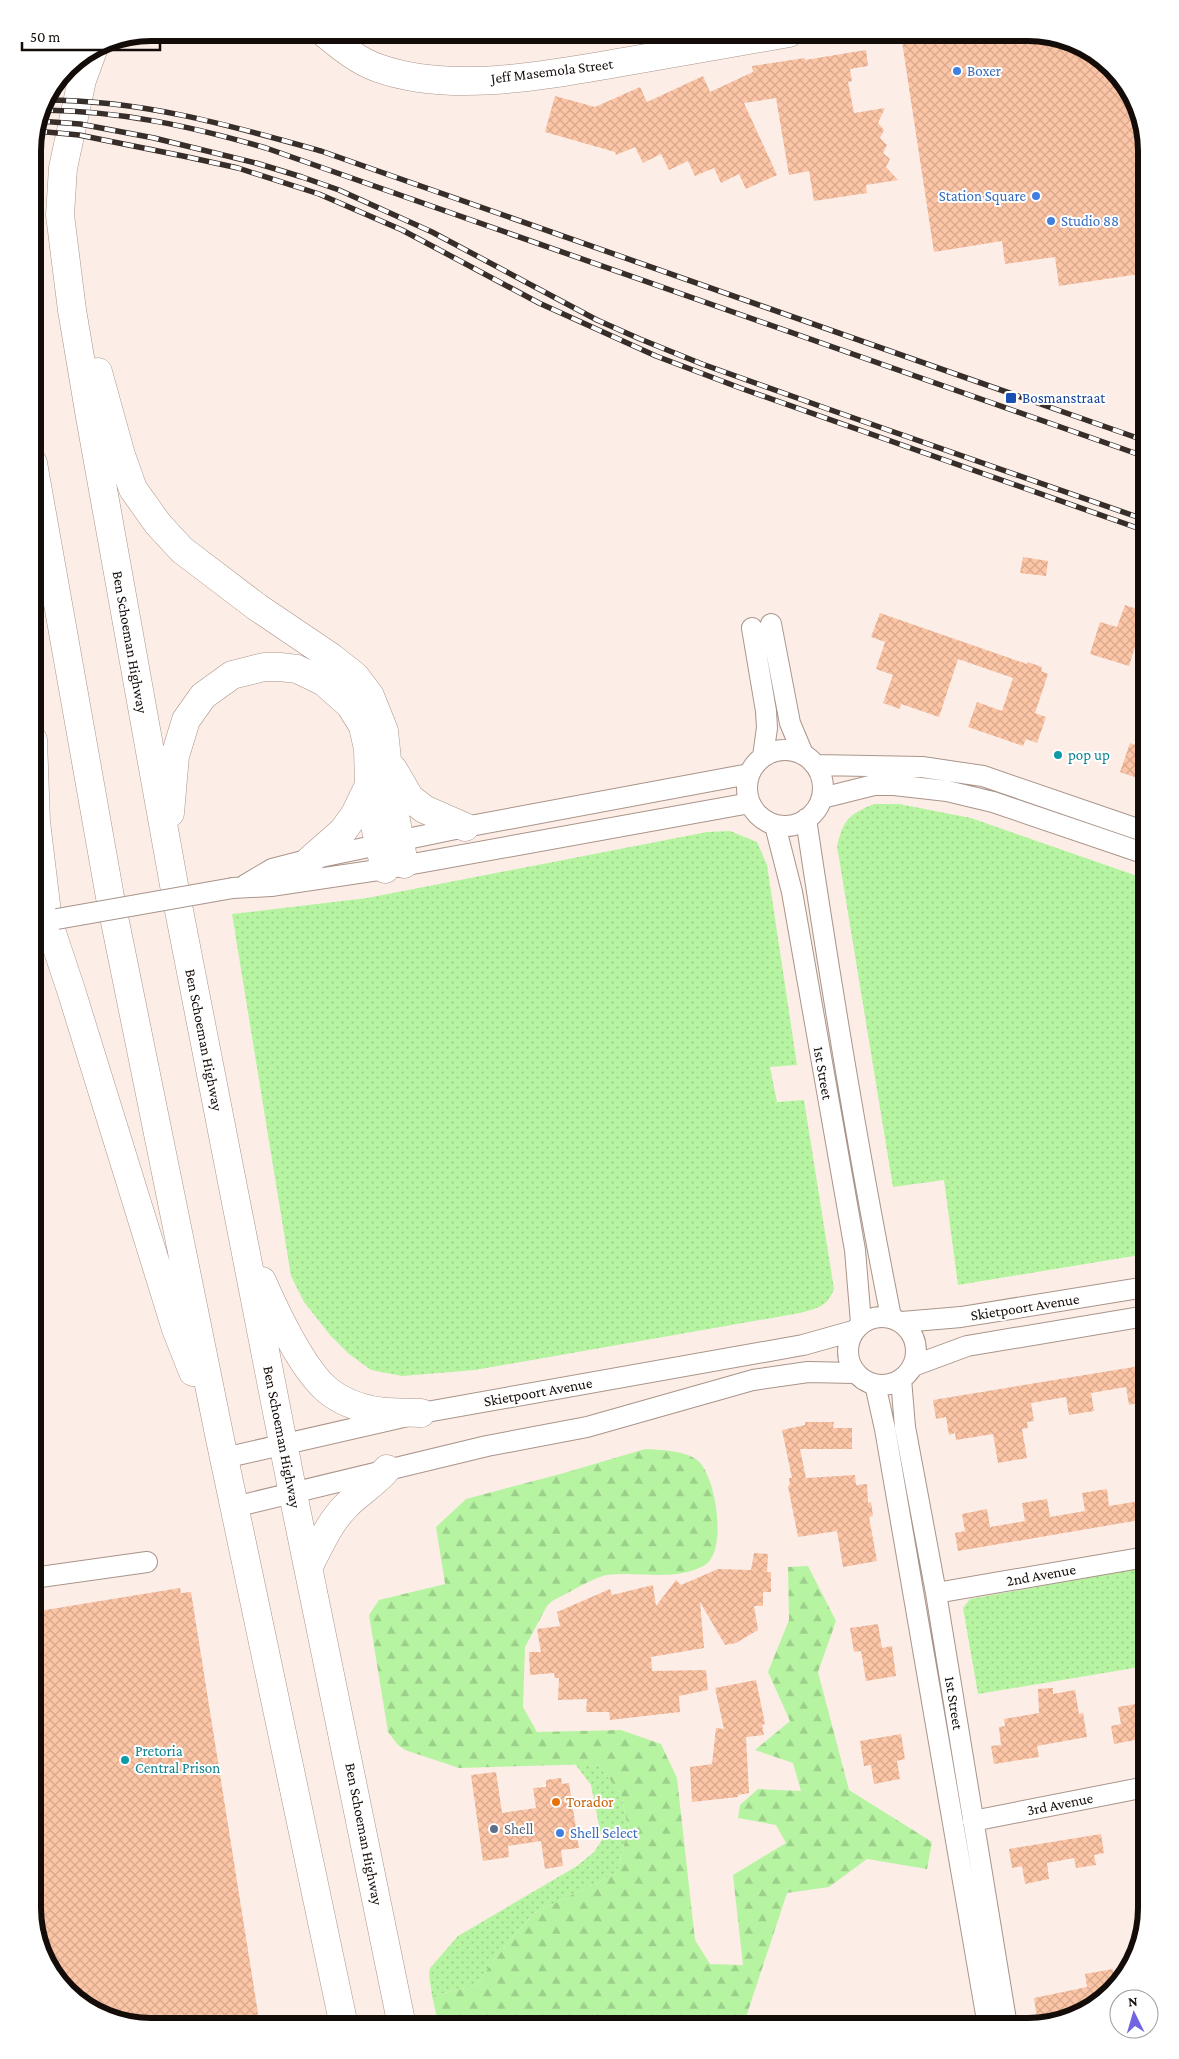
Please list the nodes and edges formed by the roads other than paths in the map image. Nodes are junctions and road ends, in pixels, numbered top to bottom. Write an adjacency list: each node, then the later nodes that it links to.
1 (334, 41): 3 (main road, Jeff Masemola Street)
2 (696, 41): 3 (main road, Jeff Masemola Street)
3 (650, 45)
4 (89, 61): 5 (main road, Ben Schoeman Highway)
5 (60, 215): 8 (main road); 22 (main road, Ben Schoeman Highway)
6 (41, 508): 35 (main road)
7 (763, 756): 9 (street); 9 (street); 10 (street)
8 (388, 759): 16 (main road); 19 (main road)
9 (809, 760): 12 (street); 17 (street)
10 (748, 774): 13 (street); 16 (street)
11 (368, 785): 19 (main road); 20 (main road); 22 (main road)
12 (822, 798): 14 (street); 18 (street)
13 (750, 803): 15 (street); 19 (street)
14 (806, 820): 15 (street); 28 (street, 1st Street)
15 (775, 825): 29 (street, 1st Street)
16 (465, 827): 19 (street)
17 (1138, 829)
18 (1138, 851)
19 (392, 855): 20 (street); 23 (street)
20 (311, 859): 23 (street)
21 (41, 872): 24 (main road)
22 (174, 884): 25 (main road, Ben Schoeman Highway)
23 (237, 887): 24 (street, bridge)
24 (46, 921): 35 (main road)
25 (242, 1234): 33 (main road); 34 (main road, Ben Schoeman Highway)
26 (1138, 1288): 28 (street, Skietpoort Avenue)
27 (1138, 1317): 31 (street, Skietpoort Avenue)
28 (897, 1320): 29 (street); 31 (street)
29 (857, 1327): 30 (street); 33 (street, Skietpoort Avenue)
30 (856, 1373): 32 (street); 36 (street)
31 (907, 1373): 32 (street); 43 (street, 1st Street)
32 (875, 1384): 48 (street, 1st Street)
33 (421, 1413): 34 (street, Skietpoort Avenue)
34 (285, 1445): 35 (street, Skietpoort Avenue); 37 (main road, Ben Schoeman Highway)
35 (222, 1448): 38 (main road)
36 (387, 1469): 37 (street); 41 (main road)
37 (293, 1494): 38 (street); 41 (main road, Ben Schoeman Highway)
38 (234, 1507): 46 (main road)
39 (1138, 1557): 43 (street, 2nd Avenue)
40 (147, 1562): 42 (street)
41 (309, 1566): 47 (main road, Ben Schoeman Highway)
42 (41, 1577)
43 (936, 1593): 45 (street, 1st Street)
44 (1138, 1789): 45 (street, 3rd Avenue)
45 (973, 1821): 49 (street, 1st Street)
46 (342, 2018)
47 (400, 2018)
48 (987, 2018)
49 (1006, 2018)

